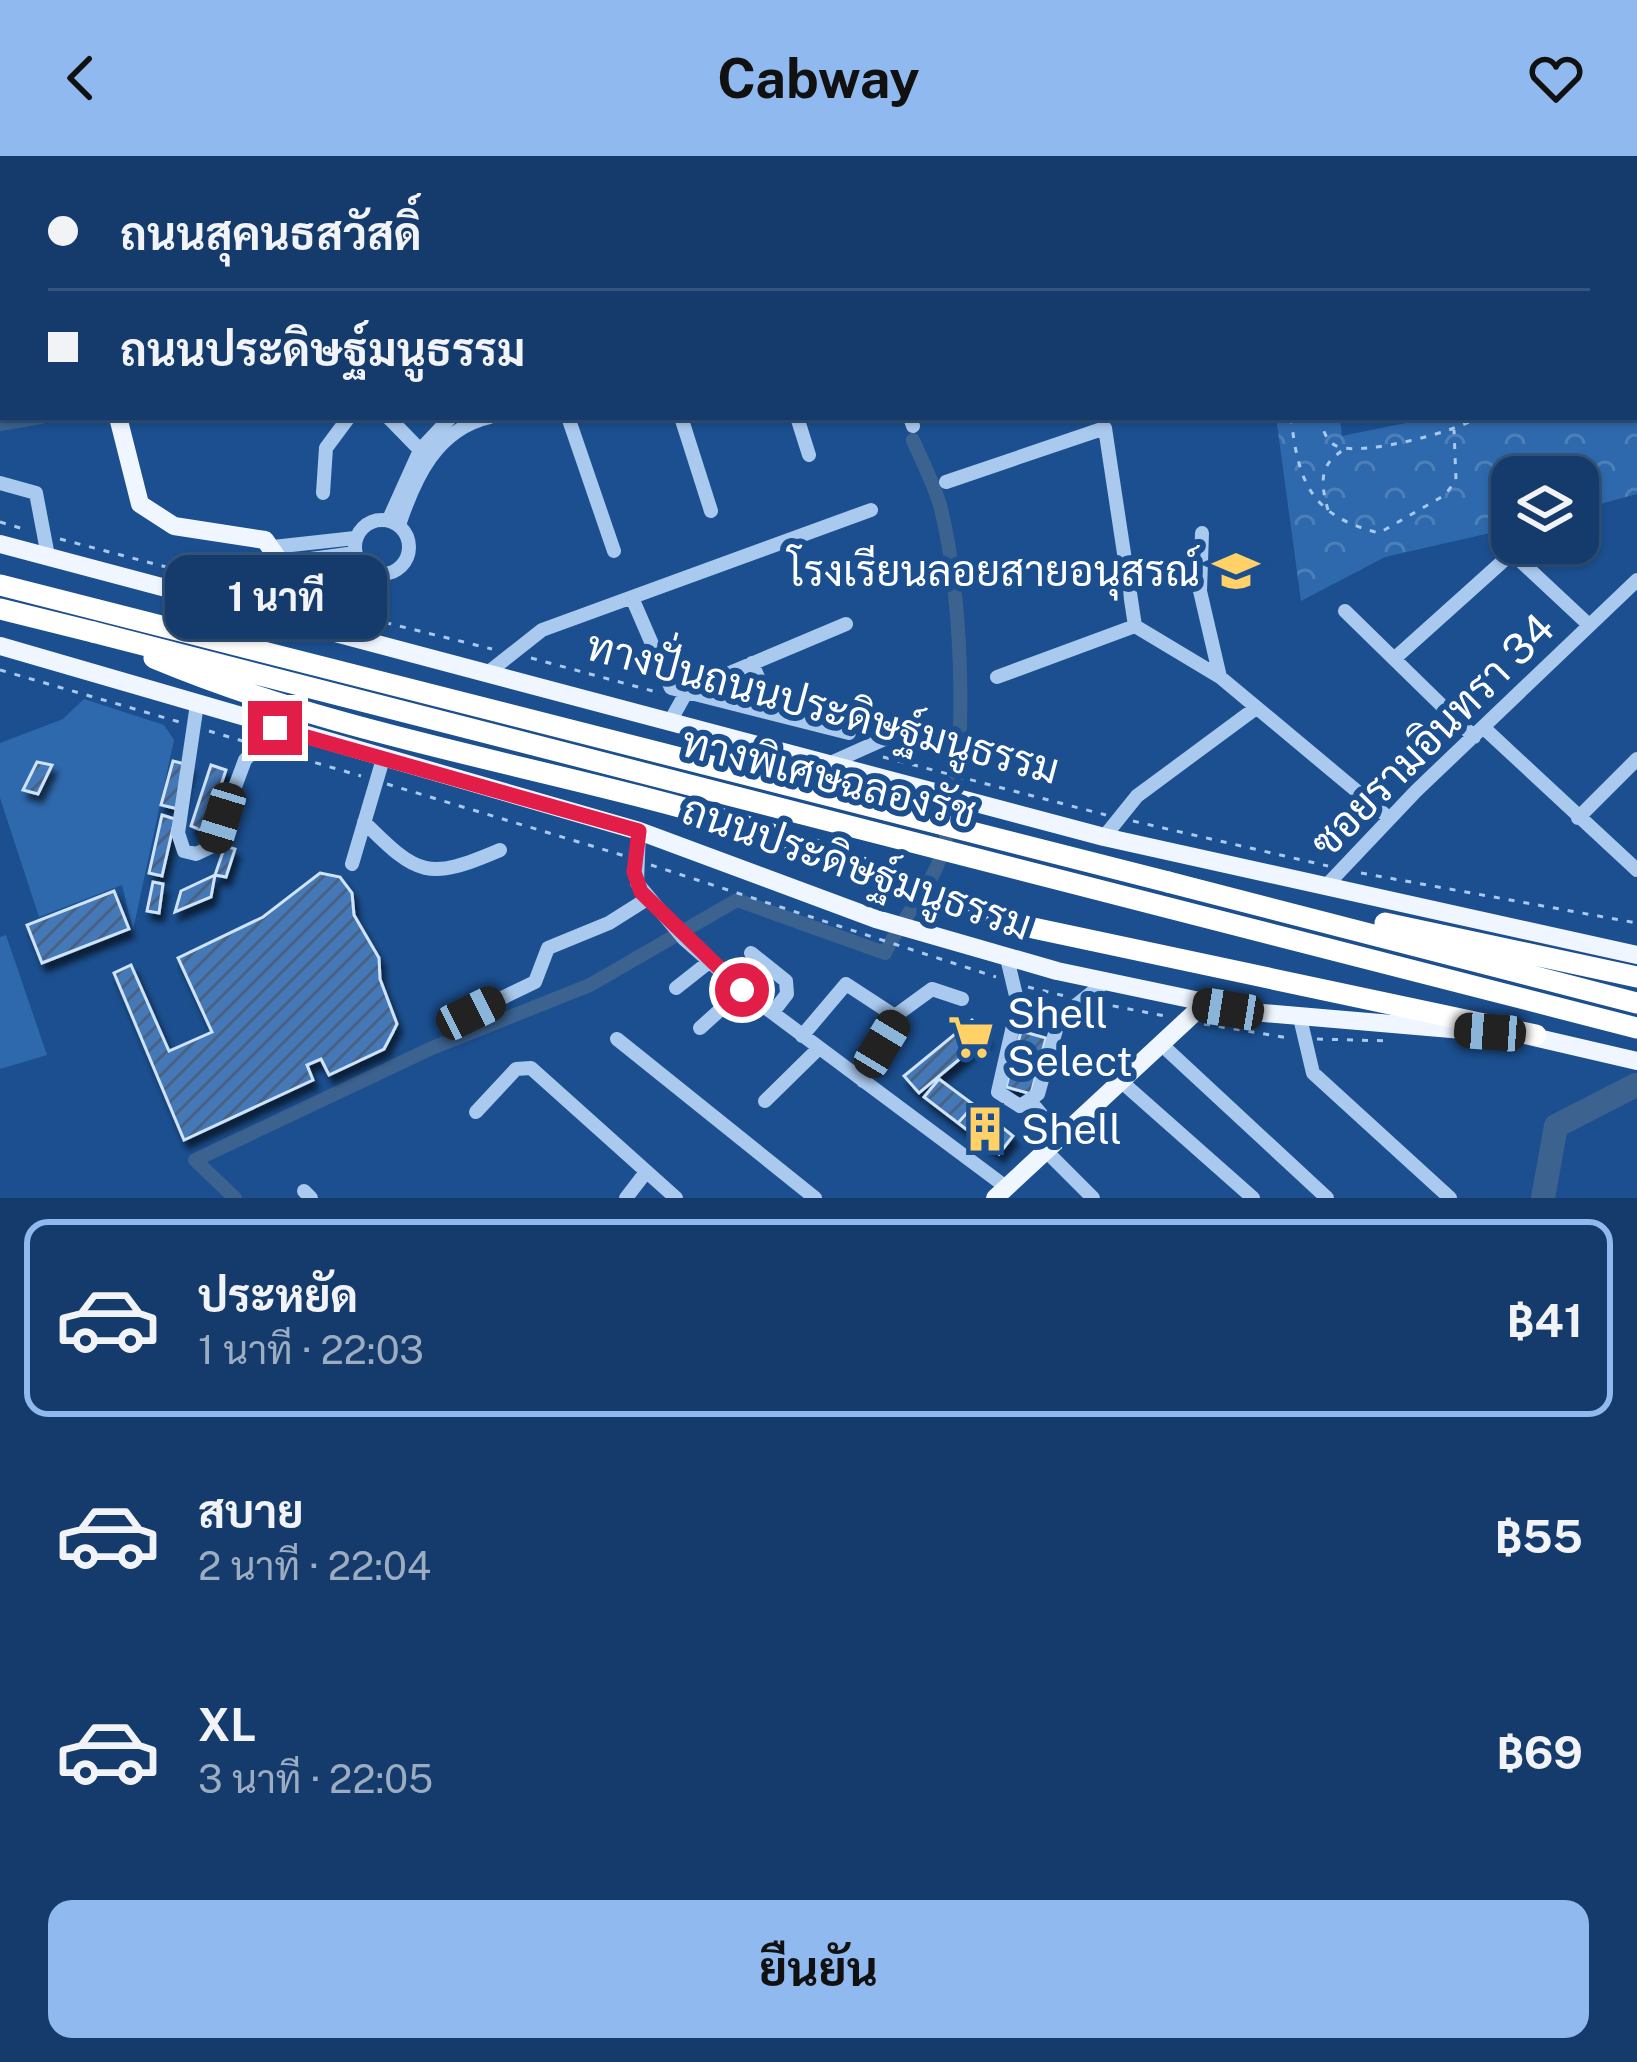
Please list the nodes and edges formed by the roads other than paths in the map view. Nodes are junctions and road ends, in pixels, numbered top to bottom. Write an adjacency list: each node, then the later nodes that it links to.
1 (119, 420): 20 (main road)
2 (347, 420): 12 (street)
3 (391, 420): 8 (street)
4 (569, 420): 19 (street)
5 (682, 420): 14 (street)
6 (798, 420): 9 (street)
7 (452, 421): 8 (street)
8 (424, 455): 15 (street)
9 (809, 455)
10 (946, 482): 31 (street)
11 (0, 483): 21 (street)
12 (323, 493)
13 (871, 510): 25 (street)
14 (711, 511)
15 (394, 522): 18 (street); 18 (street)
16 (1202, 533): 38 (street)
17 (0, 544): 21 (main road, ถนนประดิษฐ์มนูธรรม)
18 (355, 546): 20 (street)
19 (614, 551)
20 (277, 555): 26 (main road)
21 (48, 556): 26 (main road, ถนนประดิษฐ์มนูธรรม)
22 (0, 576): 27 (main road)
23 (1637, 580): 30 (street, ซอยรามอินทรา 34)
24 (0, 585): 61 (highway, ทางพิเศษฉลองรัช, bridge)
25 (633, 600): 36 (street); 39 (street)
26 (284, 608): 36 (main road, ถนนประดิษฐ์มนูธรรม)
27 (0, 609): 32 (highway, ทางพิเศษฉลองรัช, bridge)
28 (1345, 611): 34 (street)
29 (846, 624): 35 (street)
30 (1589, 625): 34 (street); 46 (street, ซอยรามอินทรา 34)
31 (1135, 626): 37 (street); 38 (street)
32 (93, 632): 78 (highway, ทางพิเศษฉลองรัช); 79 (highway)
33 (0, 646): 40 (main road, ถนนประดิษฐ์มนูธรรม)
34 (1394, 659): 46 (street)
35 (752, 663): 39 (street); 42 (street)
36 (490, 670): 43 (main road, ถนนประดิษฐ์มนูธรรม)
37 (997, 677)
38 (1220, 677): 41 (street)
39 (685, 695): 42 (street); 43 (street)
40 (197, 704): 45 (main road, ถนนประดิษฐ์มนูธรรม); 45 (street)
41 (1256, 708): 51 (street); 55 (street)
42 (773, 712): 47 (street)
43 (672, 718): 50 (main road, ถนนประดิษฐ์มนูธรรม)
44 (918, 724): 47 (street)
45 (275, 728): 49 (main road, ถนนประดิษฐ์มนูธรรม)
46 (1479, 732): 51 (street, ซอยรามอินทรา 34); 52 (street)
47 (851, 741): 50 (street)
48 (1637, 758): 52 (street)
49 (383, 759): 53 (street); 54 (main road, ถนนประดิษฐ์มนูธรรม)
50 (832, 762): 55 (main road, ถนนประดิษฐ์มนูธรรม)
51 (1389, 818): 59 (street, ซอยรามอินทรา 34)
52 (1578, 818): 58 (street)
53 (364, 822): 56 (street); 57 (street)
54 (639, 831): 60 (street); 64 (main road, ถนนประดิษฐ์มนูธรรม)
55 (1104, 837): 59 (main road, ถนนประดิษฐ์มนูธรรม)
56 (500, 850)
57 (352, 864)
58 (1637, 870)
59 (1325, 887): 63 (main road, ถนนประดิษฐ์มนูธรรม)
60 (647, 899): 65 (street); 74 (street)
61 (1342, 924): 66 (highway); 71 (highway, ทางพิเศษฉลองรัช)
62 (751, 952): 73 (street)
63 (1637, 955)
64 (1007, 958): 67 (main road, ถนนประดิษฐ์มนูธรรม); 88 (street)
65 (709, 962): 68 (street); 69 (street)
66 (1637, 977)
67 (1105, 982): 72 (main road, ถนนประดิษฐ์มนูธรรม); 88 (street)
68 (676, 988)
69 (742, 990): 73 (street); 77 (street)
70 (962, 1000): 75 (street)
71 (1637, 1003)
72 (1203, 1005): 76 (main road, ถนนประดิษฐ์มนูธรรม); 82 (main road)
73 (773, 1012): 80 (street)
74 (471, 1013)
75 (895, 1016): 80 (street); 85 (street)
76 (1300, 1018): 79 (main road, ถนนประดิษฐ์มนูธรรม); 99 (street)
77 (700, 1028)
78 (1637, 1028)
79 (1536, 1035): 84 (main road, ถนนประดิษฐ์มนูธรรม)
80 (802, 1036): 83 (street)
81 (617, 1039): 95 (street)
82 (1162, 1045): 86 (main road); 98 (street)
83 (818, 1049): 85 (street); 87 (street)
84 (1637, 1061)
85 (863, 1082): 92 (street)
86 (1123, 1083): 90 (main road); 97 (street)
87 (765, 1100)
88 (1030, 1102): 90 (street)
89 (476, 1112): 91 (street)
90 (1052, 1144): 92 (main road); 96 (street)
91 (646, 1172): 93 (street); 94 (street)
92 (1000, 1193)
93 (626, 1198)
94 (676, 1198)
95 (815, 1198)
96 (1093, 1198)
97 (1253, 1198)
98 (1327, 1198)
99 (1450, 1198)

